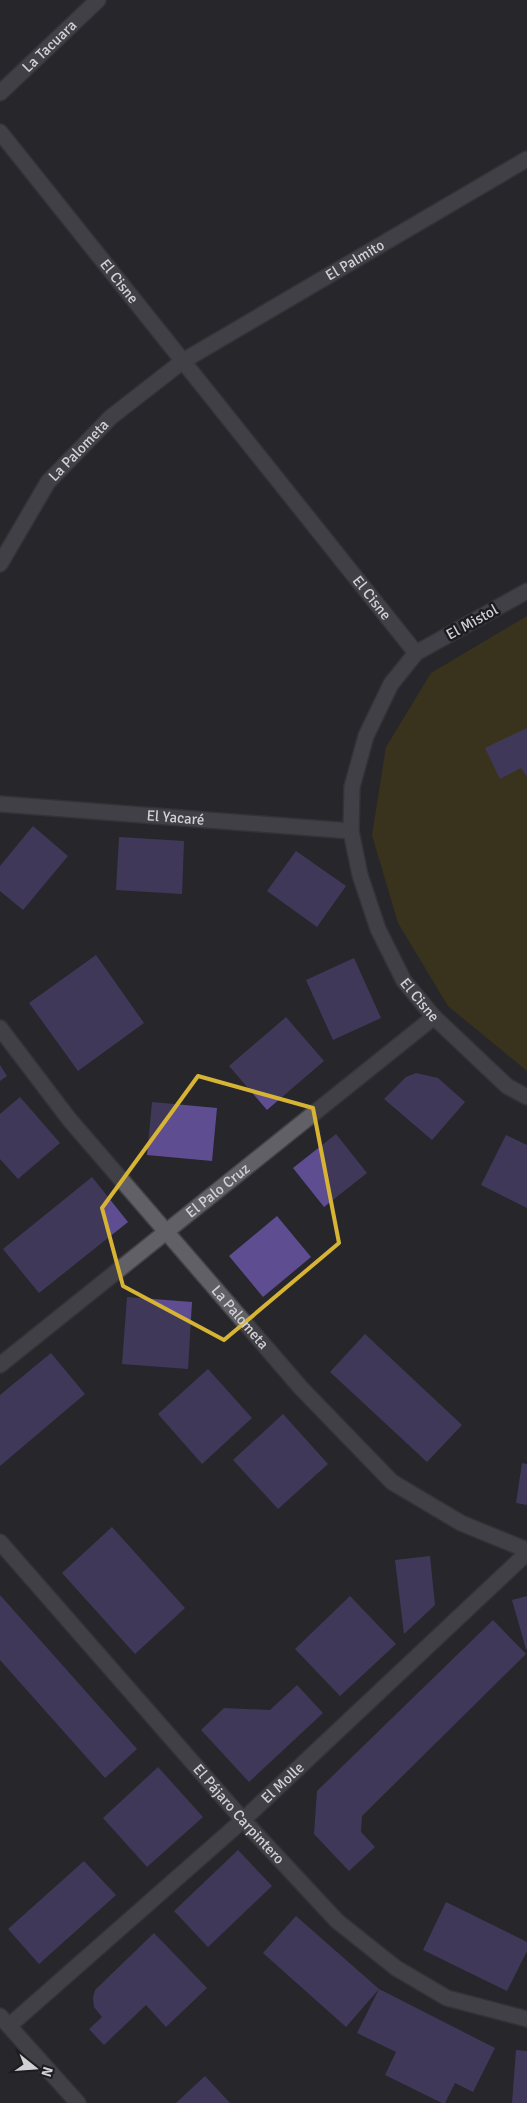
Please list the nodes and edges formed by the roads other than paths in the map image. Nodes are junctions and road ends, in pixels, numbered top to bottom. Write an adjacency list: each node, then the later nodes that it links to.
1 (98, 0): 2 (street, La Tacuara)
2 (0, 93)
3 (0, 132): 5 (street, El Cisne)
4 (527, 159): 5 (street, El Palmito)
5 (183, 361): 6 (street, La Palometa); 8 (street, El Cisne)
6 (0, 564)
7 (527, 591): 8 (street, El Mistol)
8 (416, 653): 10 (street, El Cisne)
9 (0, 804): 10 (street, El Yacaré)
10 (351, 831): 11 (street, El Cisne)
11 (434, 1017): 13 (street, El Cisne); 14 (street, El Palo Cruz)
12 (0, 1028): 14 (street, La Palometa)
13 (527, 1098)
14 (166, 1232): 15 (street, El Palo Cruz); 17 (street, La Palometa)
15 (0, 1364)
16 (0, 1542): 18 (street, El Pájaro Carpintero)
17 (527, 1551): 18 (street, El Molle)
18 (243, 1820): 19 (street, El Pájaro Carpintero); 20 (street, El Molle)
19 (527, 2019)
20 (4, 2021): 21 (street)
21 (78, 2103)

